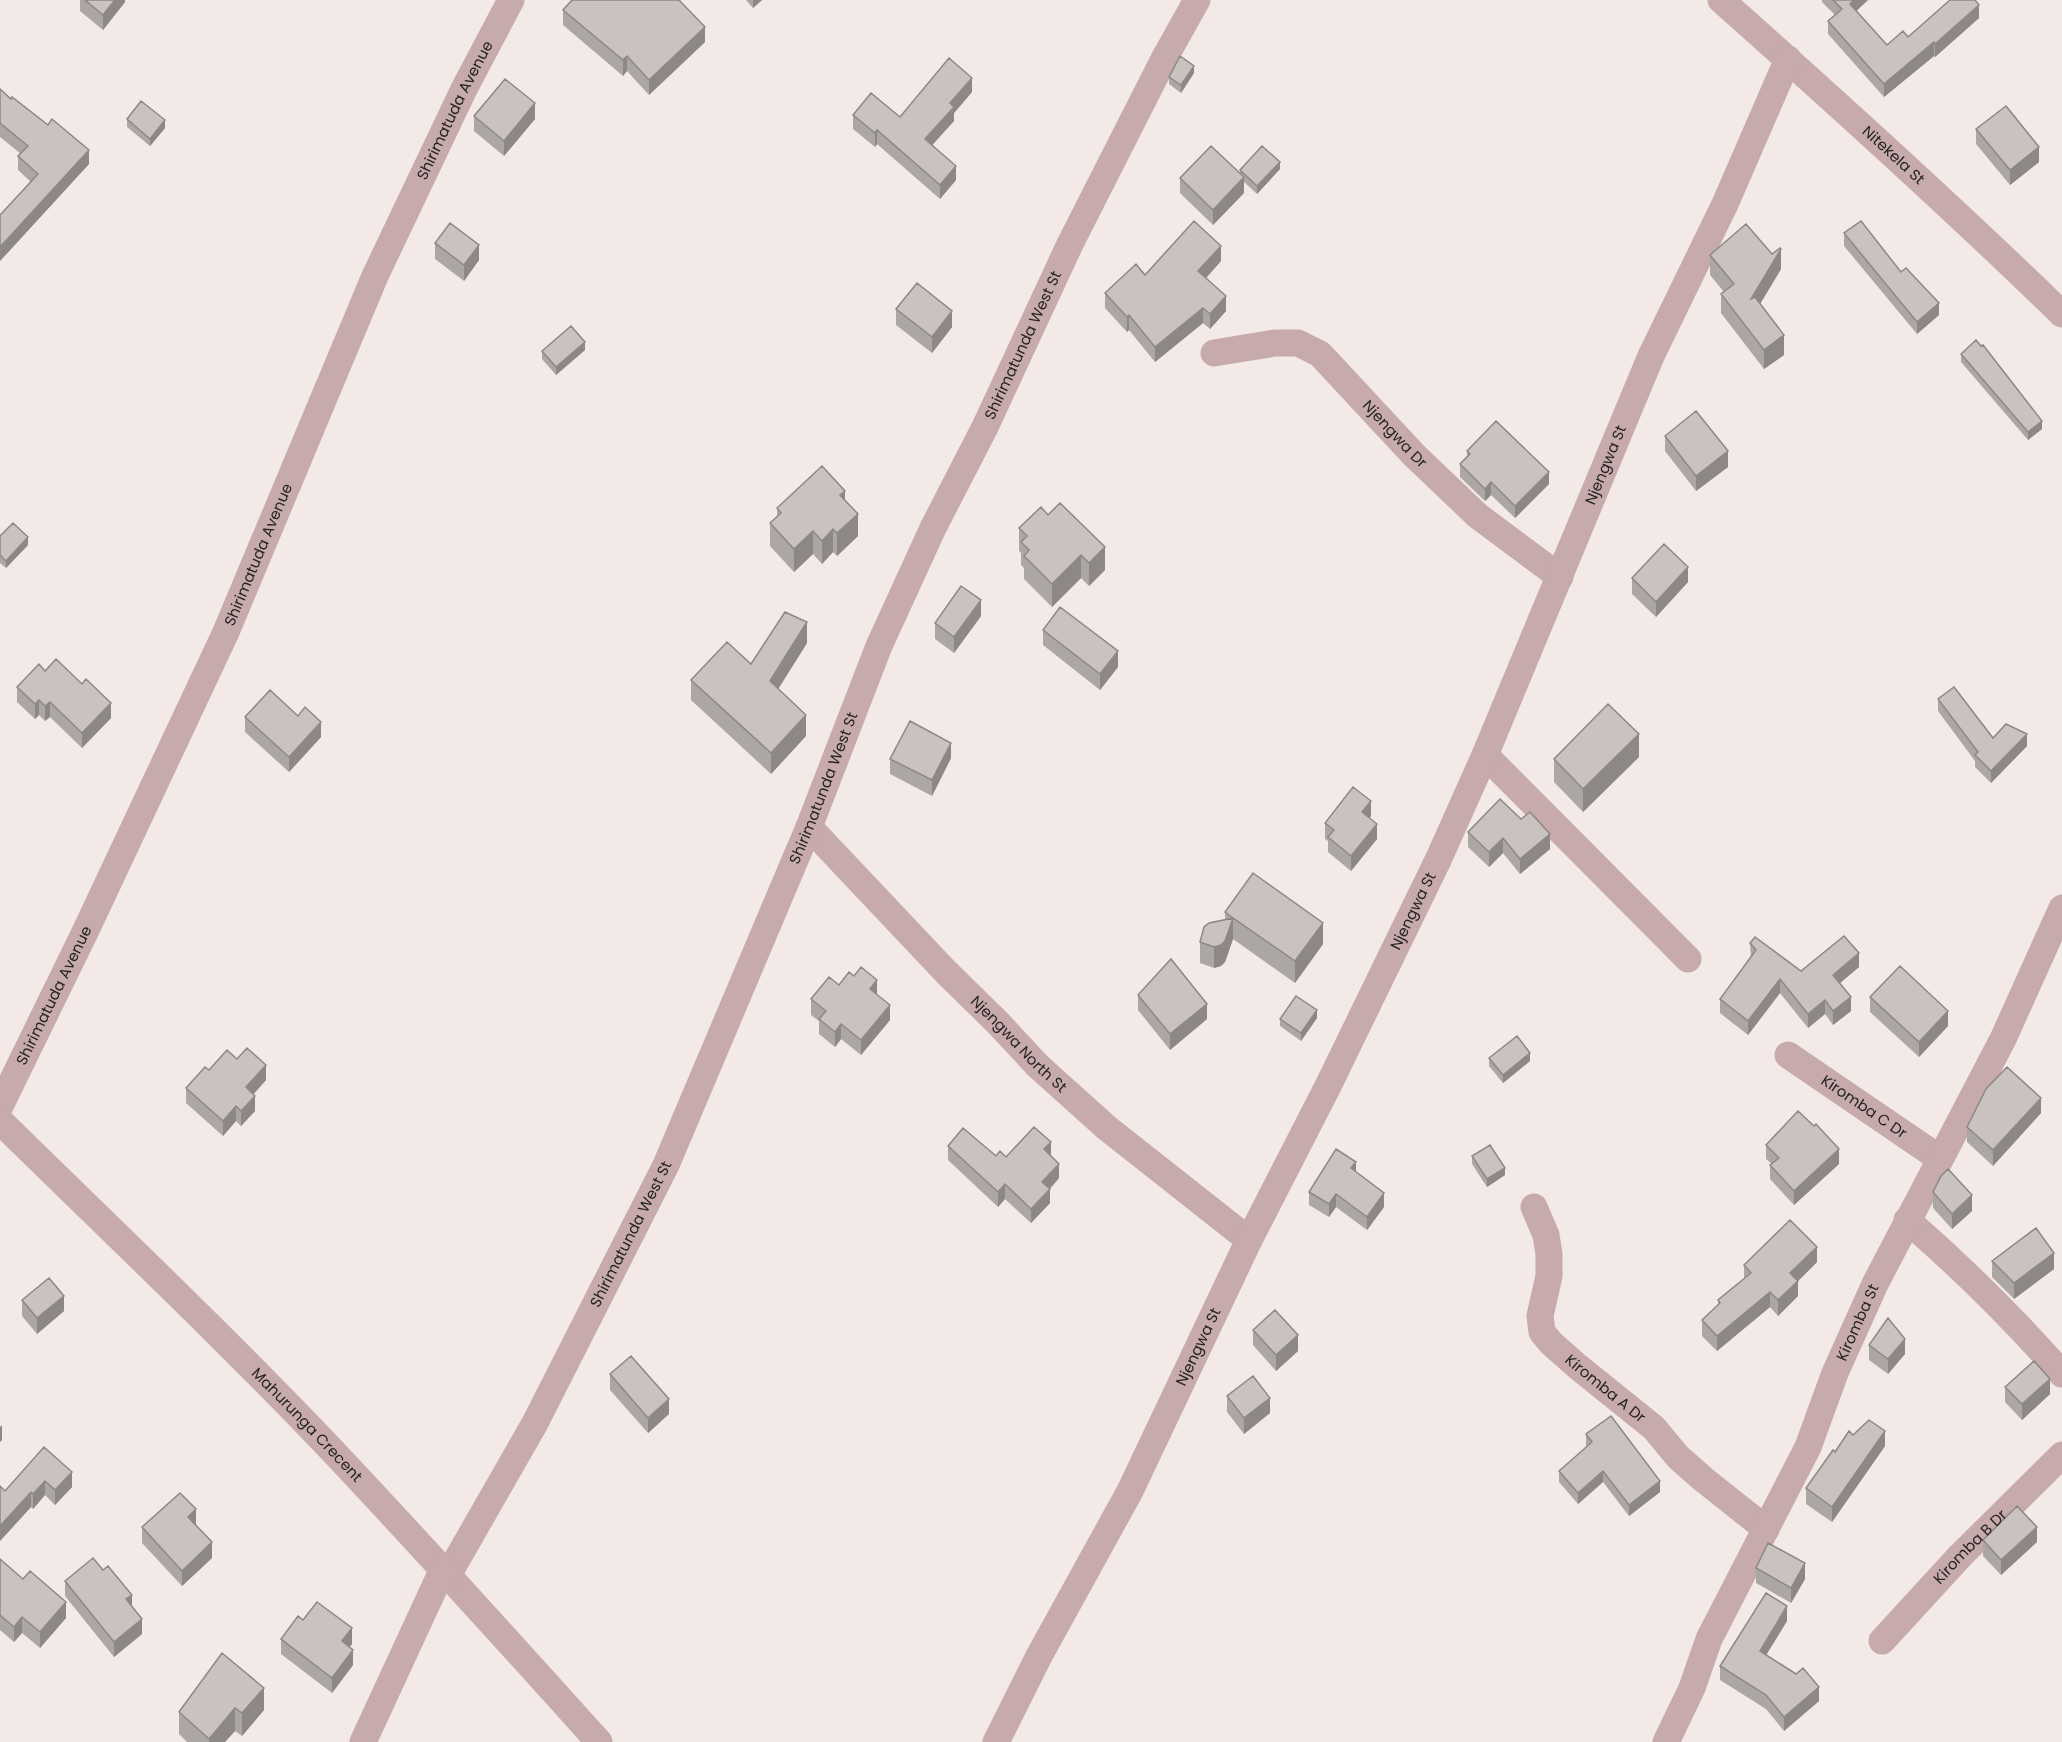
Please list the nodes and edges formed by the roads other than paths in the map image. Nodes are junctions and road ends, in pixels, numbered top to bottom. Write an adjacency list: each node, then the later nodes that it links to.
1 (511, 0): 13 (street, Shirimatuda Avenue)
2 (1197, 0): 9 (street, Shirimatunda West St)
3 (1721, 0): 4 (street, Nitekela St)
4 (1788, 59): 5 (street, Nitekela St); 7 (street, Njengwa St)
5 (2062, 314)
6 (1214, 353): 7 (street, Njengwa Dr)
7 (1560, 577): 8 (street, Njengwa St)
8 (1485, 755): 11 (street); 18 (street, Njengwa St)
9 (809, 826): 18 (street, Njengwa North St); 22 (street, Shirimatunda West St)
10 (2062, 908): 15 (street, Kiromba St)
11 (1688, 959)
12 (1788, 1055): 15 (street, Kiromba C Dr)
13 (0, 1106)
14 (0, 1121): 22 (street, Mahurunga Crecent)
15 (1939, 1158): 17 (street, Kiromba St)
16 (1534, 1207): 21 (street, Kiromba A Dr)
17 (1907, 1220): 19 (street); 21 (street, Kiromba St)
18 (1249, 1240): 26 (street, Njengwa St)
19 (2062, 1374)
20 (2062, 1455): 23 (street, Kiromba B Dr)
21 (1766, 1529): 27 (street, Kiromba St)
22 (445, 1572): 24 (street, Shirimatunda West St); 25 (street, Mahurunga Crecent)
23 (1882, 1641)
24 (363, 1742)
25 (599, 1742)
26 (996, 1742)
27 (1666, 1742)

